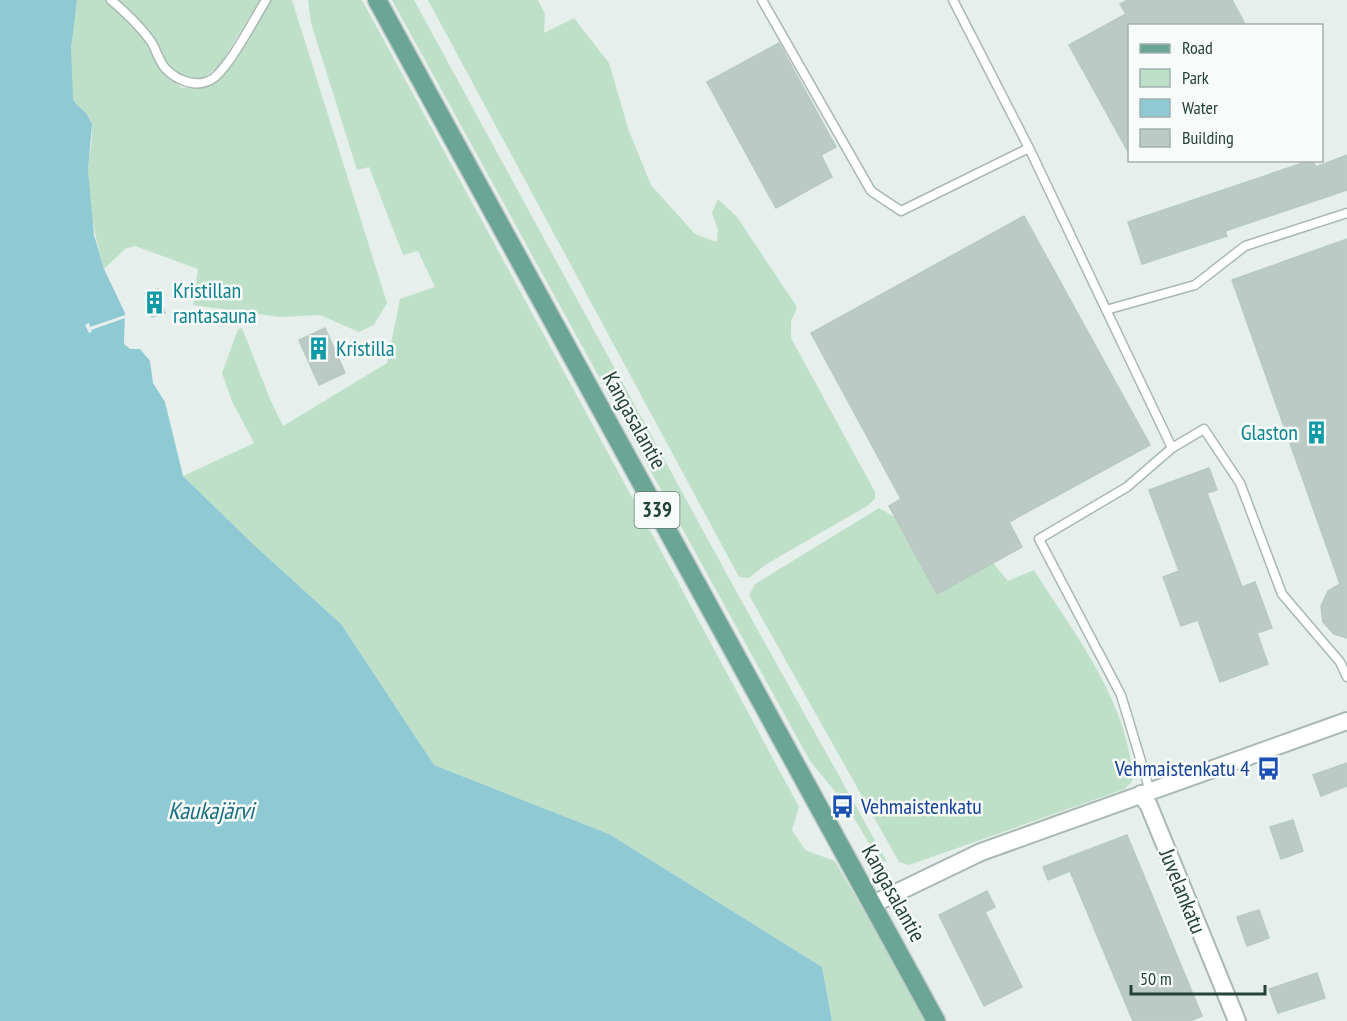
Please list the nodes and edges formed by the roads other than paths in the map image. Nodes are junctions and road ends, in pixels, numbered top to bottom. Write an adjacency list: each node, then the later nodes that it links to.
1 (111, 0): 2 (lane)
2 (266, 0)
3 (377, 0): 13 (main road, Kangasalantie / 339)
4 (762, 0): 6 (lane)
5 (953, 0): 6 (lane)
6 (1029, 148): 8 (lane)
7 (1347, 213): 8 (lane)
8 (1106, 310): 9 (lane)
9 (1172, 448): 10 (lane); 12 (lane)
10 (1347, 677)
11 (1347, 721): 12 (street)
12 (1146, 793): 13 (street); 15 (street, Juvelankatu)
13 (873, 904): 14 (main road, Kangasalantie / 339)
14 (936, 1021)
15 (1237, 1021)

